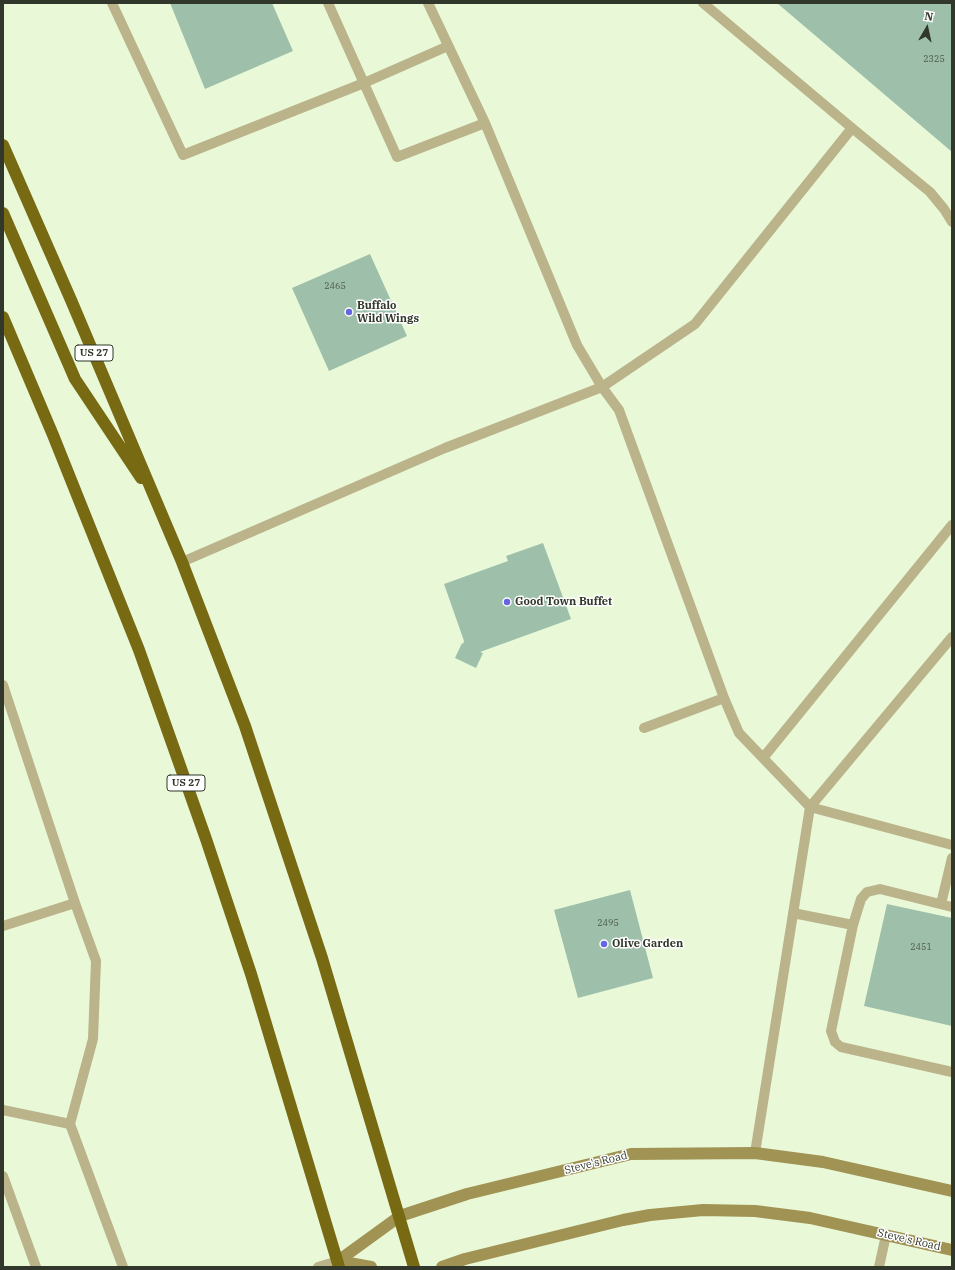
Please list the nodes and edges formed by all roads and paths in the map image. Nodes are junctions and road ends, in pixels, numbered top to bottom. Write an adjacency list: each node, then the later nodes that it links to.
1 (112, 3): 6 (lane)
2 (328, 3): 6 (lane)
3 (428, 3): 5 (lane)
4 (703, 3): 8 (lane)
5 (448, 46): 6 (lane); 7 (lane)
6 (364, 82): 7 (lane)
7 (485, 123): 13 (lane)
8 (852, 128): 11 (lane); 13 (lane)
9 (3, 146): 14 (highway, US 27)
10 (3, 213): 14 (highway)
11 (952, 222)
12 (3, 317): 40 (highway, US 27)
13 (602, 387): 16 (lane); 19 (lane)
14 (157, 503): 16 (highway, US 27)
15 (952, 525): 21 (lane)
16 (182, 562): 37 (highway, US 27)
17 (952, 637): 22 (lane)
18 (3, 685): 25 (lane)
19 (724, 698): 20 (lane); 21 (lane)
20 (644, 728)
21 (763, 758): 22 (lane)
22 (810, 807): 23 (lane); 28 (lane)
23 (952, 845)
24 (952, 858): 26 (lane)
25 (75, 903): 30 (lane); 33 (lane)
26 (941, 904): 27 (lane); 29 (lane)
27 (952, 907)
28 (793, 913): 29 (lane); 34 (lane)
29 (853, 925): 31 (lane)
30 (3, 926)
31 (952, 1072)
32 (3, 1110): 33 (lane)
33 (70, 1124): 42 (lane)
34 (755, 1153): 36 (street, Steve's Road); 37 (street, Steve's Road)
35 (3, 1176): 41 (lane)
36 (952, 1191)
37 (400, 1216): 40 (street, Steve's Road); 45 (highway, US 27)
38 (886, 1235): 39 (street, Steve's Road); 46 (street, Steve's Road); 47 (lane)
39 (952, 1250)
40 (339, 1264): 43 (lane); 44 (street)
41 (36, 1267)
42 (123, 1267)
43 (318, 1267)
44 (371, 1267)
45 (414, 1267)
46 (442, 1267)
47 (879, 1267)

